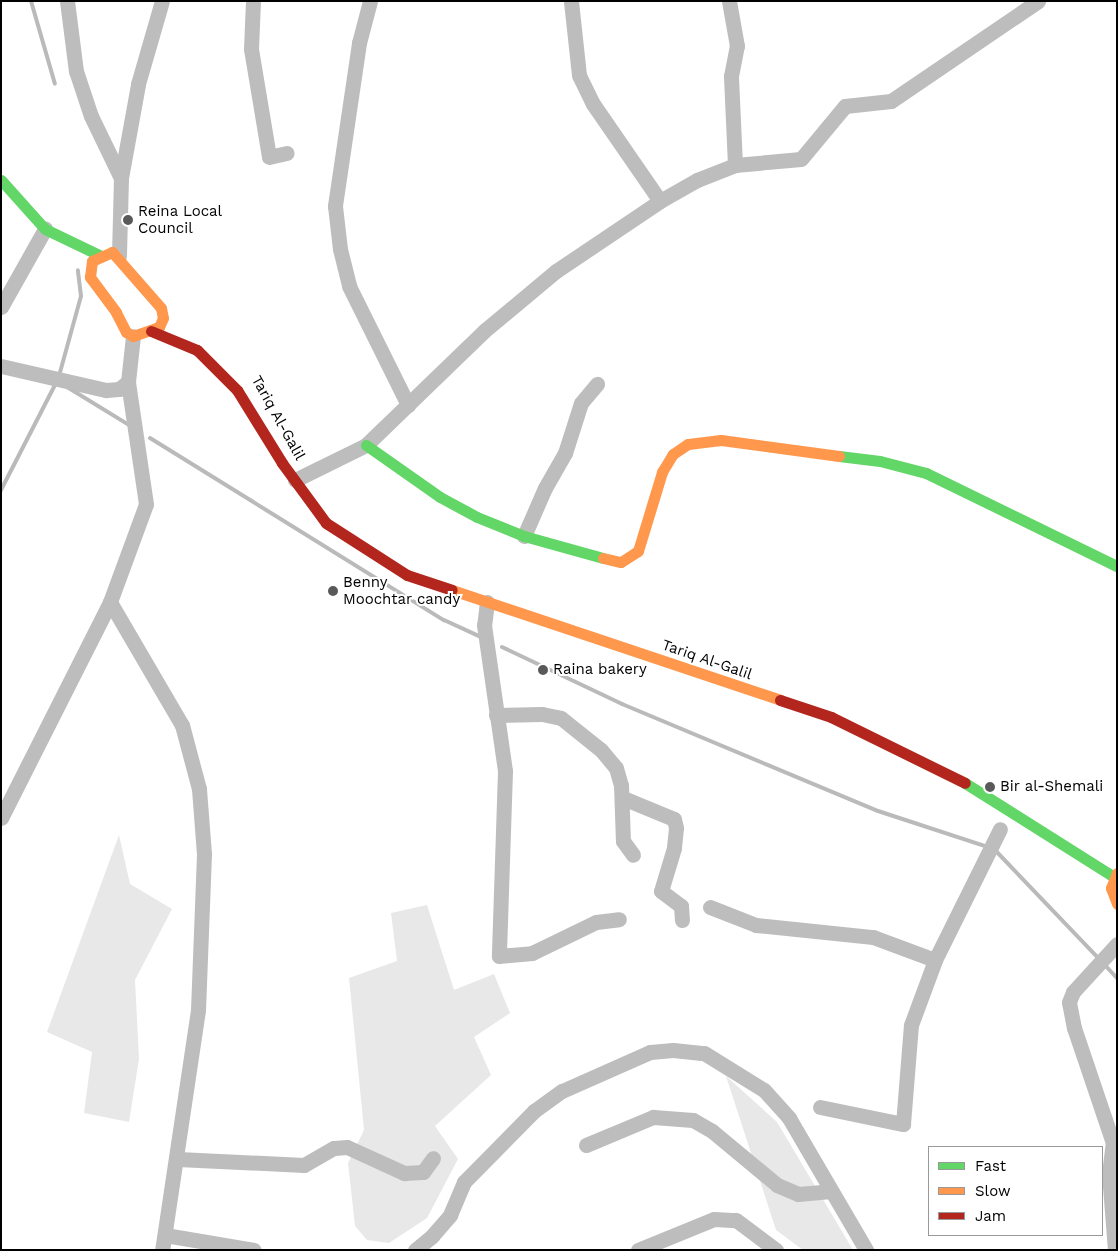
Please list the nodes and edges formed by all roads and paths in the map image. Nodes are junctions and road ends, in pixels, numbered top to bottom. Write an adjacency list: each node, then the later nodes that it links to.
1 (68, 1): 10 (street)
2 (162, 1): 10 (street)
3 (253, 1): 8 (street)
4 (370, 1): 26 (street)
5 (571, 1): 12 (street)
6 (729, 1): 9 (street)
7 (1038, 1): 9 (street)
8 (287, 153)
9 (735, 165): 12 (street)
10 (121, 178): 15 (street)
11 (1, 180): 13 (main road)
12 (660, 201): 26 (street)
13 (51, 233): 14 (main road); 16 (main road); 17 (street)
14 (98, 256): 15 (main road); 16 (main road)
15 (119, 256): 20 (main road)
16 (90, 273): 22 (main road)
17 (17, 275): 18 (street); 19 (street)
18 (1, 286)
19 (1, 307)
20 (163, 318): 21 (main road); 28 (main road, Tariq Al-Galil)
21 (152, 331): 22 (main road); 28 (main road, Tariq Al-Galil)
22 (133, 336): 24 (street)
23 (1, 366): 24 (street)
24 (128, 382): 31 (street)
25 (597, 384): 29 (street)
26 (408, 405): 27 (street)
27 (366, 445): 28 (street); 29 (main road)
28 (295, 480): 32 (main road, Tariq Al-Galil)
29 (524, 536): 30 (main road)
30 (1117, 566)
31 (110, 602): 35 (street); 48 (street)
32 (488, 602): 33 (street); 38 (main road, Tariq Al-Galil)
33 (496, 715): 34 (street); 41 (street)
34 (623, 798): 37 (street); 42 (street)
35 (1, 818)
36 (1000, 829): 44 (street)
37 (632, 855)
38 (1115, 875): 39 (main road)
39 (1117, 904)
40 (710, 907): 44 (street)
41 (618, 919)
42 (682, 920)
43 (1117, 944): 56 (street)
44 (935, 960): 45 (street)
45 (820, 1107)
46 (586, 1145): 49 (street)
47 (433, 1158): 48 (street)
48 (178, 1159): 50 (street)
49 (831, 1191): 52 (street); 55 (street)
50 (164, 1242): 51 (street)
51 (254, 1250)
52 (415, 1250)
53 (638, 1250): 54 (street)
54 (776, 1250)
55 (866, 1250)
56 (1115, 1250)

